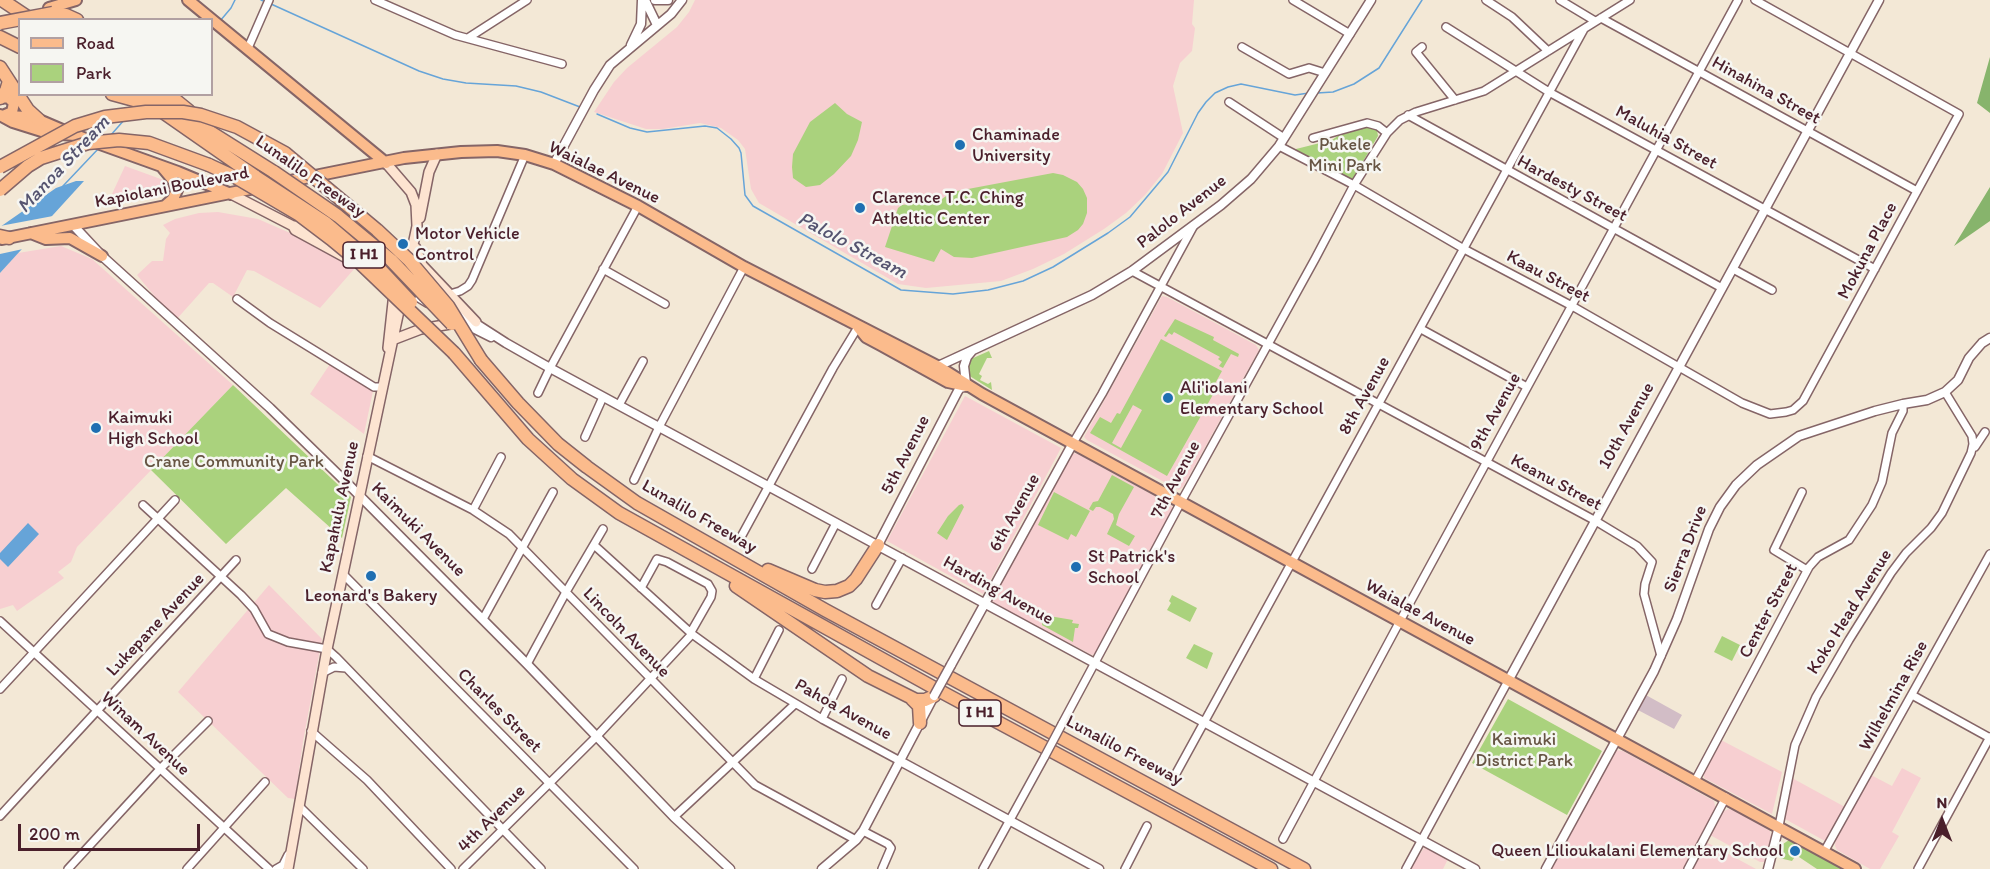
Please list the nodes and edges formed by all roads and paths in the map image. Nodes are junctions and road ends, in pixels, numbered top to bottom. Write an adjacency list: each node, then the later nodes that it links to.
1 (2, 0): 23 (highway)
2 (76, 0): 20 (main road)
3 (188, 0): 25 (main road)
4 (269, 0): 38 (street)
5 (527, 0): 35 (street)
6 (644, 0): 30 (street); 40 (street)
7 (655, 0): 8 (street)
8 (668, 0)
9 (682, 0): 30 (street)
10 (1293, 0): 33 (street)
11 (1486, 0): 41 (street)
12 (1560, 0): 28 (street, Hinahina Street)
13 (1738, 0): 45 (street, 9th Avenue)
14 (1755, 0): 42 (street)
15 (1880, 0): 42 (street, 10th Avenue)
16 (380, 1): 35 (street)
17 (1368, 1): 33 (street, Palolo Avenue)
18 (1625, 1): 28 (street)
19 (0, 8): 26 (highway)
20 (51, 10): 22 (highway, bridge); 24 (highway)
21 (18, 18): 29 (highway, bridge)
22 (20, 18)
23 (30, 18)
24 (73, 18)
25 (210, 18)
26 (18, 19)
27 (213, 20): 38 (main road)
28 (1598, 20): 32 (street); 45 (street, Hinahina Street)
29 (0, 23)
30 (657, 25): 40 (street)
31 (1446, 27): 46 (street, Maluhia Street)
32 (1584, 28): 41 (street); 49 (street, 8th Avenue)
33 (1350, 34): 47 (street, Palolo Avenue)
34 (0, 37): 36 (highway)
35 (468, 38): 43 (street)
36 (18, 46)
37 (1242, 47): 47 (street)
38 (248, 48): 68 (main road)
39 (1422, 48): 55 (street)
40 (629, 49): 69 (street)
41 (1548, 51): 46 (street)
42 (1850, 53): 60 (street, 10th Avenue); 76 (street, Mokuna Place)
43 (562, 64)
44 (0, 67): 48 (highway)
45 (1699, 71): 60 (street, Hinahina Street); 65 (street, 9th Avenue)
46 (1515, 72): 49 (street, Maluhia Street); 55 (street)
47 (1325, 73): 64 (street, Palolo Avenue)
48 (9, 81): 50 (highway); 53 (highway)
49 (1550, 92): 65 (street, Maluhia Street); 72 (street, 8th Avenue)
50 (18, 95)
51 (19, 96): 59 (highway)
52 (115, 96): 54 (highway)
53 (0, 98): 57 (main road)
54 (160, 98): 73 (highway, Lunalilo Freeway / I H1); 115 (highway, Lunalilo Freeway / I H1, bridge)
55 (1455, 100): 58 (street)
56 (1229, 102): 64 (street, Kaau Street)
57 (1, 115): 59 (main road); 62 (main road)
58 (1408, 115): 61 (street, 7th Avenue); 72 (street, Hardesty Street)
59 (39, 120): 62 (main road)
60 (1808, 131): 76 (street, Hinahina Street); 80 (street, 10th Avenue)
61 (1387, 133): 63 (street); 74 (street, 7th Avenue)
62 (78, 136): 70 (main road, bridge)
63 (1313, 138)
64 (1282, 142): 74 (street, Kaau Street); 84 (street, Palolo Avenue)
65 (1656, 150): 80 (street, Maluhia Street); 85 (street, 9th Avenue)
66 (437, 154): 67 (main road, Waialae Avenue); 68 (main road, Waialae Avenue); 83 (main road)
67 (525, 155): 69 (main road, Waialae Avenue); 100 (street)
68 (386, 163): 73 (main road, Kapiolani Boulevard); 83 (main road, Kapahulu Avenue)
69 (554, 164): 78 (main road, Waialae Avenue)
70 (160, 165): 77 (main road); 79 (main road)
71 (0, 167): 116 (highway, bridge)
72 (1507, 171): 85 (street, Hardesty Street); 89 (street, 8th Avenue)
73 (278, 177): 77 (main road, Kapiolani Boulevard); 82 (main road); 116 (highway, Lunalilo Freeway / I H1, bridge)
74 (1354, 185): 89 (street, Kaau Street); 113 (street, 7th Avenue)
75 (0, 190): 115 (highway, bridge)
76 (1917, 191): 94 (street, Mokuna Place)
77 (231, 194): 79 (main road, Kapiolani Boulevard); 82 (main road, Harding Avenue)
78 (638, 206): 91 (main road, Waialae Avenue); 93 (street)
79 (164, 207): 81 (main road, Kapiolani Boulevard)
80 (1765, 209): 92 (street, 10th Avenue); 94 (street, Maluhia Street)
81 (73, 225): 86 (main road, Kapiolani Boulevard); 90 (street, Kaimuki Avenue)
82 (293, 226): 97 (main road, Harding Avenue); 97 (main road, Harding Avenue)
83 (417, 226): 88 (main road, Kapahulu Avenue)
84 (1193, 227): 95 (street, Palolo Avenue); 96 (street, 6th Avenue)
85 (1614, 229): 98 (street, Hardesty Street); 104 (street, 9th Avenue)
86 (36, 233): 87 (main road, Kapiolani Boulevard); 90 (main road)
87 (3, 238)
88 (415, 240): 97 (main road, Kapahulu Avenue); 100 (main road)
89 (1464, 249): 104 (street, Kaau Street); 108 (street, 8th Avenue)
90 (102, 256): 145 (street, Kaimuki Avenue)
91 (744, 267): 107 (main road, Waialae Avenue); 132 (street)
92 (1733, 268): 98 (street, 10th Avenue); 99 (street)
93 (603, 269): 103 (street); 121 (street)
94 (1875, 269): 128 (street, Mokuna Place)
95 (1132, 271): 96 (street, Keanu Street); 114 (street, Palolo Avenue)
96 (1161, 287): 113 (street, Keanu Street); 136 (street, 6th Avenue)
97 (401, 288): 101 (street, Harding Avenue); 106 (street, Harding Avenue); 110 (main road, Kapahulu Avenue); 118 (main road)
98 (1722, 288): 120 (street, 10th Avenue)
99 (1772, 290)
100 (450, 294): 101 (street); 105 (main road)
101 (435, 298): 105 (street, Harding Avenue)
102 (237, 299): 123 (street)
103 (665, 304)
104 (1572, 306): 120 (street, Kaau Street); 124 (street, 9th Avenue)
105 (476, 322): 111 (street, Harding Avenue)
106 (464, 324): 110 (main road); 111 (street, Harding Avenue)
107 (858, 327): 112 (main road, Waialae Avenue); 119 (main road, Waialae Avenue); 142 (street)
108 (1421, 329): 124 (street); 129 (street, 8th Avenue)
109 (1990, 338): 125 (street)
110 (395, 339): 118 (main road, Kapahulu Avenue)
111 (506, 343): 121 (street, Harding Avenue)
112 (881, 345): 119 (street); 122 (main road, Waialae Avenue)
113 (1268, 345): 129 (street, Keanu Street); 147 (street, 7th Avenue)
114 (975, 349): 119 (street, Palolo Avenue); 122 (street)
115 (454, 353): 160 (highway, Lunalilo Freeway / I H1)
116 (482, 360): 153 (highway, Lunalilo Freeway / I H1)
117 (642, 361): 131 (street)
118 (386, 364): 123 (main road, Kapahulu Avenue)
119 (939, 367): 122 (main road, Waialae Avenue)
120 (1678, 367): 128 (street, Kaau Street); 151 (street, 10th Avenue)
121 (550, 368): 126 (street); 127 (street, Harding Avenue)
122 (967, 386): 136 (main road, Waialae Avenue); 157 (street, 5th Avenue)
123 (382, 387): 137 (main road, Kapahulu Avenue)
124 (1527, 387): 140 (street, 9th Avenue)
125 (1945, 392): 130 (street, Sierra Drive); 134 (street)
126 (538, 393)
127 (603, 397): 131 (street, Harding Avenue); 135 (street)
128 (1803, 401)
129 (1377, 404): 140 (street, Keanu Street); 163 (street, 8th Avenue)
130 (1903, 404): 165 (street, Center Street); 179 (street, Sierra Drive)
131 (619, 405): 132 (street, Harding Avenue)
132 (659, 427): 141 (street); 142 (street, Harding Avenue)
133 (1988, 430): 134 (street); 139 (street)
134 (1971, 433): 139 (street, Koko Head Avenue)
135 (585, 437)
136 (1073, 443): 147 (main road, Waialae Avenue); 170 (street, 6th Avenue)
137 (367, 456): 145 (main road, Kapahulu Avenue); 149 (street, Lincoln Avenue)
138 (501, 457): 149 (street)
139 (1969, 458): 216 (street, Koko Head Avenue)
140 (1486, 462): 151 (street, Keanu Street); 174 (street, 9th Avenue)
141 (634, 480)
142 (768, 487): 152 (street, Harding Avenue); 155 (street)
143 (553, 492): 158 (street)
144 (1802, 492): 165 (street)
145 (359, 494): 166 (main road, Kapahulu Avenue); 172 (street, Kaimuki Avenue)
146 (175, 500): 150 (street)
147 (1181, 502): 163 (main road, Waialae Avenue); 180 (street, 7th Avenue)
148 (143, 505): 150 (street)
149 (473, 510): 158 (street, Lincoln Avenue)
150 (157, 518): 167 (street); 178 (street)
151 (1594, 520): 179 (street, Keanu Street); 187 (street, 10th Avenue)
152 (836, 523): 157 (street, Harding Avenue); 164 (street)
153 (676, 527): 157 (highway); 242 (highway, Lunalilo Freeway / I H1)
154 (603, 529): 156 (street)
155 (741, 537)
156 (594, 545): 168 (street, Pahoa Avenue); 169 (street)
157 (878, 545): 161 (street, Harding Avenue)
158 (522, 548): 169 (street, Lincoln Avenue); 172 (street)
159 (1990, 554): 189 (street, Wilhelmina Rise)
160 (691, 555): 191 (highway); 241 (highway, Lunalilo Freeway / I H1)
161 (902, 558): 170 (street, Harding Avenue); 171 (street)
162 (236, 560): 167 (street, Lukepane Avenue)
163 (1292, 562): 174 (main road, Waialae Avenue); 196 (street, 8th Avenue)
164 (812, 569)
165 (1807, 570): 206 (street, Center Street)
166 (343, 574): 177 (main road, Kapahulu Avenue); 209 (street, Charles Street)
167 (221, 578): 177 (street); 193 (street, Lukepane Avenue)
168 (641, 588): 176 (street, Pahoa Avenue); 176 (street, 4th Avenue)
169 (566, 592): 181 (street); 186 (street, Lincoln Avenue)
170 (984, 602): 180 (street, Harding Avenue); 190 (street, 6th Avenue, bridge)
171 (876, 605)
172 (483, 620): 181 (street, Kaimuki Avenue)
173 (0, 621): 178 (street, Winam Avenue)
174 (1400, 621): 187 (main road, Waialae Avenue); 208 (street, 9th Avenue)
175 (780, 630): 184 (street)
176 (691, 633): 184 (street, Pahoa Avenue); 186 (street, 4th Avenue)
177 (327, 649): 182 (street); 183 (main road, Kapahulu Avenue)
178 (33, 652): 188 (street); 193 (street, Winam Avenue)
179 (1661, 656): 201 (street, Sierra Drive)
180 (1095, 663): 196 (street, Harding Avenue); 214 (street, 7th Avenue, bridge)
181 (527, 664): 199 (street, Kaimuki Avenue)
182 (346, 668): 183 (street); 218 (street)
183 (322, 673): 198 (main road, Kapahulu Avenue)
184 (754, 679): 192 (street, Pahoa Avenue)
185 (842, 679): 194 (street)
186 (651, 680): 199 (street, 4th Avenue); 203 (street, Lincoln Avenue)
187 (1508, 681): 201 (main road, Waialae Avenue); 222 (street, 10th Avenue)
188 (0, 689)
189 (1912, 695): 200 (street); 224 (street, Wilhelmina Rise)
190 (934, 696): 191 (highway); 197 (street, 6th Avenue)
191 (912, 699): 197 (highway)
192 (795, 704): 194 (street, Pahoa Avenue); 203 (street)
193 (97, 711): 204 (street, Winam Avenue); 212 (street, Lukepane Avenue)
194 (822, 719): 202 (street, Pahoa Avenue)
195 (208, 722): 204 (street)
196 (1204, 722): 205 (street, 8th Avenue); 208 (street, Harding Avenue)
197 (920, 723): 202 (street, 6th Avenue)
198 (311, 731): 211 (main road, Kapahulu Avenue); 231 (street)
199 (596, 737): 209 (street, 4th Avenue); 213 (street, Kaimuki Avenue)
200 (1990, 737): 249 (street)
201 (1616, 739): 206 (main road, Waialae Avenue); 245 (street, Sierra Drive)
202 (900, 761): 214 (street, Pahoa Avenue); 219 (street, 6th Avenue)
203 (731, 762): 213 (street); 220 (street, Lincoln Avenue)
204 (160, 769): 217 (street, Winam Avenue); 225 (street)
205 (1173, 779)
206 (1695, 781): 210 (main road, Waialae Avenue)
207 (265, 782): 217 (street)
208 (1314, 782): 221 (street, 9th Avenue); 222 (street, Harding Avenue)
209 (549, 783): 218 (street, 4th Avenue); 234 (street, Charles Street)
210 (1726, 797): 216 (main road, Waialae Avenue); 246 (street)
211 (298, 806): 223 (main road, Kapahulu Avenue); 230 (street)
212 (0, 816)
213 (674, 817): 235 (street, Kaimuki Avenue)
214 (1010, 819): 238 (street, 7th Avenue); 239 (street, Pahoa Avenue)
215 (1147, 826): 240 (street)
216 (1779, 826): 224 (main road, Waialae Avenue); 247 (street, Koko Head Avenue)
217 (224, 827): 226 (street); 227 (street, Winam Avenue)
218 (501, 829): 232 (street, 4th Avenue); 233 (street)
219 (863, 831): 220 (street, 6th Avenue); 237 (street)
220 (856, 840): 236 (street, 6th Avenue)
221 (1283, 840)
222 (1421, 840): 243 (street, 10th Avenue); 244 (street, Harding Avenue)
223 (292, 847): 228 (street); 229 (main road, Kapahulu Avenue)
224 (1824, 852): 248 (main road, Waialae Avenue)
225 (68, 869)
226 (187, 869)
227 (269, 869)
228 (276, 869)
229 (288, 869)
230 (363, 869)
231 (451, 869)
232 (463, 869)
233 (541, 869)
234 (634, 869)
235 (730, 869)
236 (822, 869)
237 (882, 869)
238 (983, 869)
239 (1099, 869)
240 (1125, 869)
241 (1271, 869)
242 (1306, 869)
243 (1406, 869)
244 (1475, 869)
245 (1546, 869)
246 (1688, 869)
247 (1768, 869)
248 (1855, 869)
249 (1918, 869)

